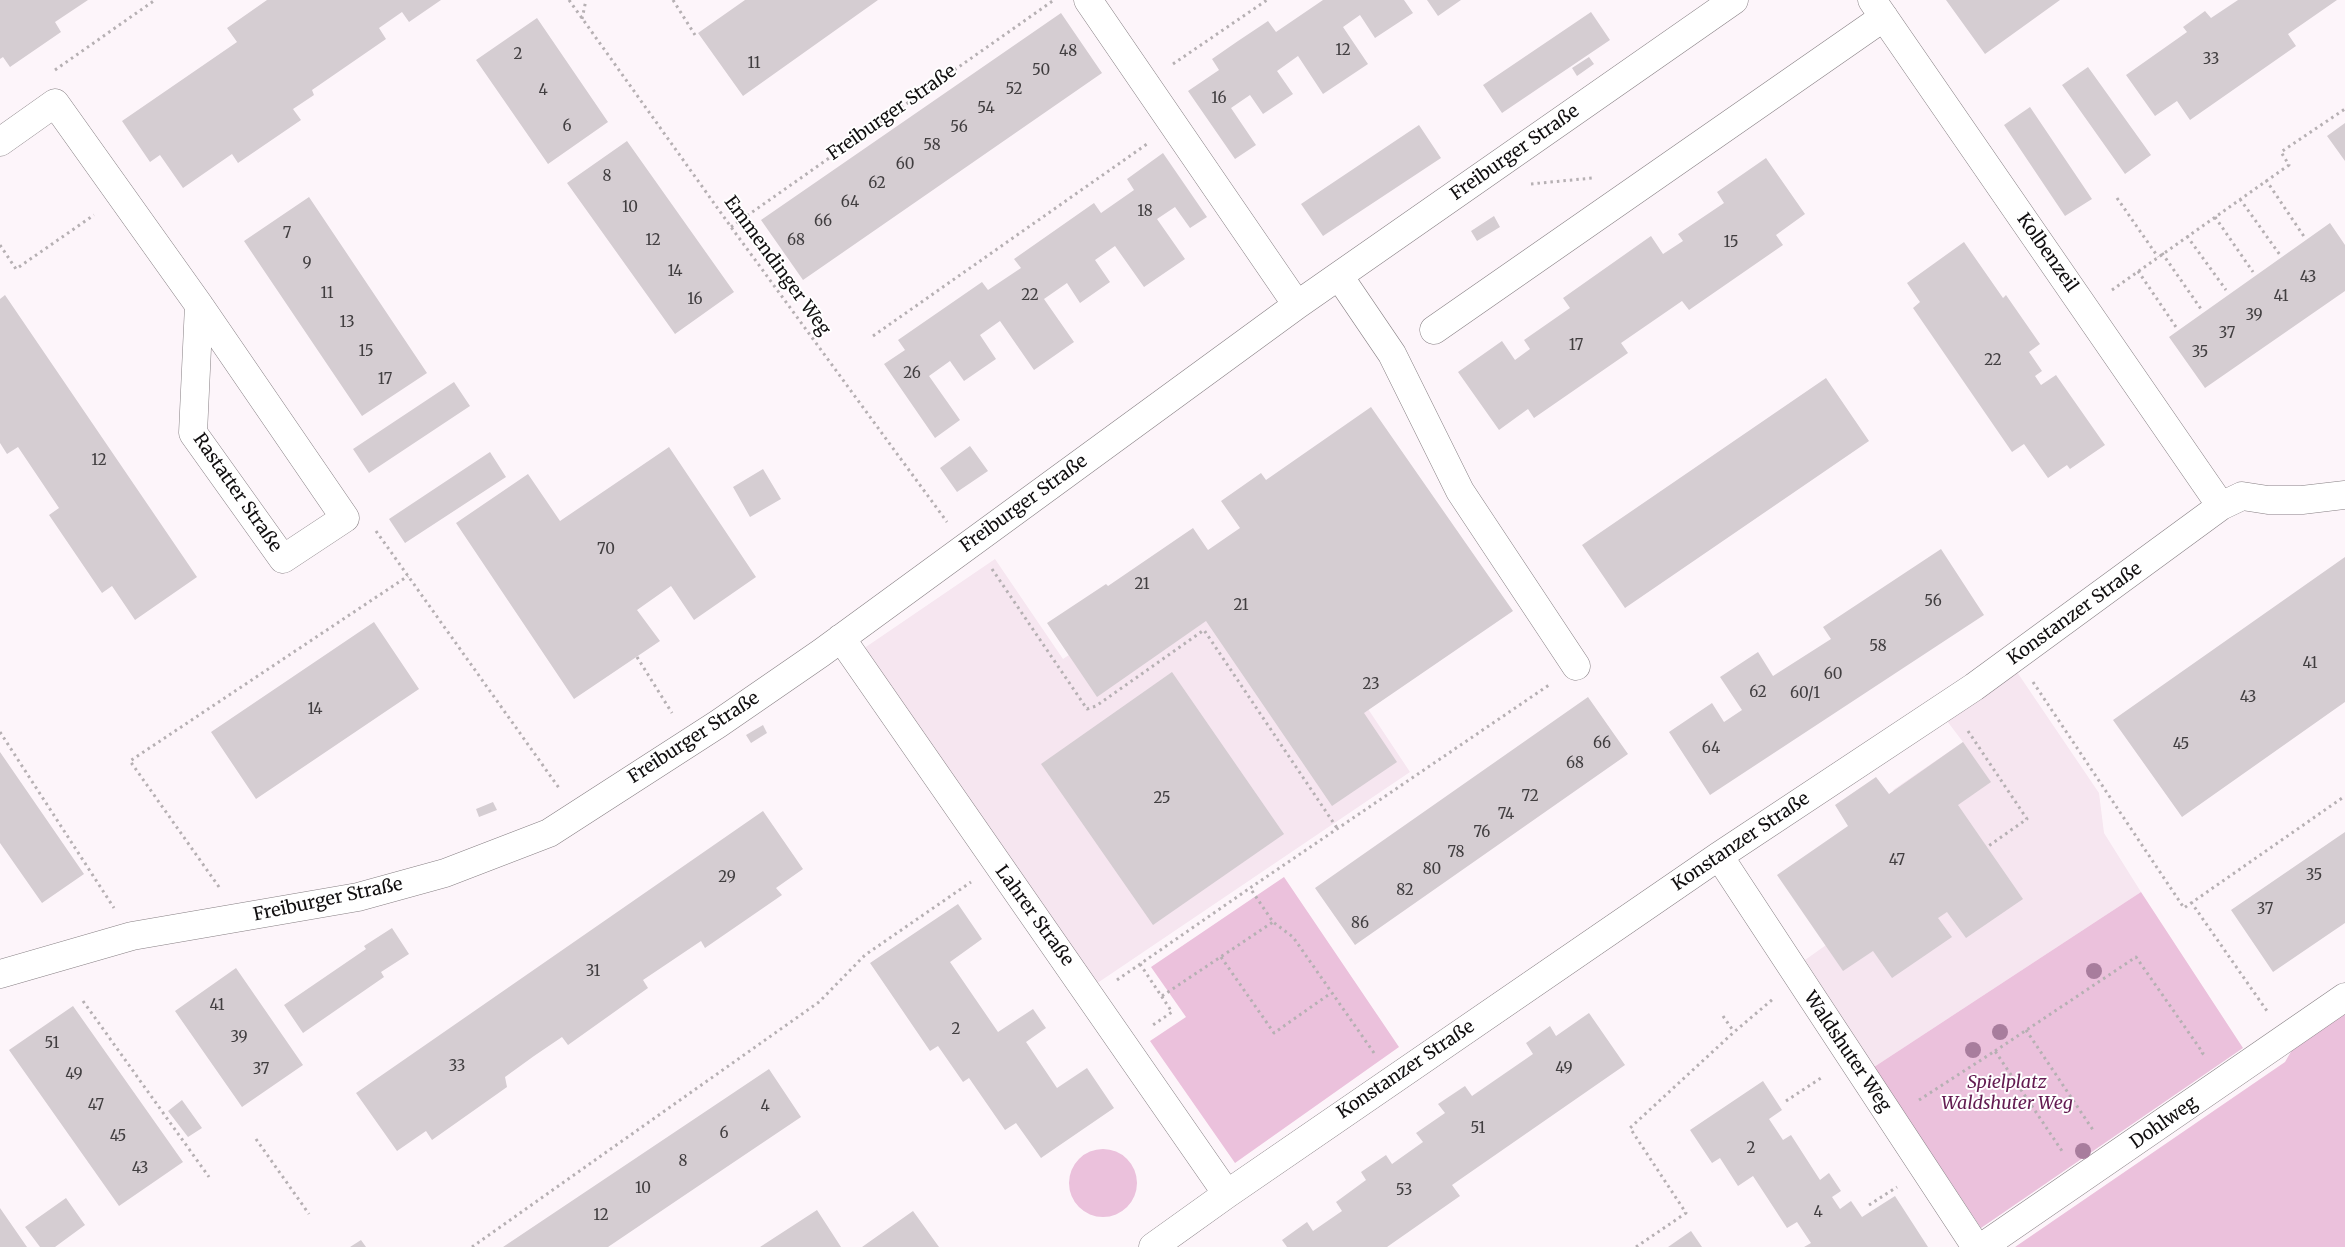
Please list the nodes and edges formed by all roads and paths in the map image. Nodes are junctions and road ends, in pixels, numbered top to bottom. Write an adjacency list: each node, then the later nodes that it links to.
1 (155, 0): 13 (path)
2 (569, 0): 10 (path, Emmendinger Weg)
3 (586, 0): 10 (path)
4 (673, 0): 11 (path)
5 (1054, 0): 24 (path, Freiburger Straße)
6 (1088, 0): 12 (street)
7 (1267, 0): 12 (path)
8 (1734, 0): 33 (street, Freiburger Straße)
9 (1878, 8): 37 (street, Kolbenzeil); 40 (street)
10 (582, 20): 24 (path, Emmendinger Weg)
11 (695, 35)
12 (1145, 83): 15 (street)
13 (55, 103): 16 (street); 20 (street, Rastatter Straße)
14 (2345, 109): 18 (path)
15 (1175, 125): 36 (street); 41 (path)
16 (0, 142)
17 (1595, 178): 19 (path)
18 (2266, 180): 22 (path); 26 (path)
19 (1528, 184)
20 (122, 196): 27 (path); 35 (street, Rastatter Straße)
21 (2116, 198): 30 (path)
22 (2240, 198): 23 (path); 29 (path)
23 (2215, 217): 25 (path); 32 (path)
24 (731, 227): 45 (path, Emmendinger Weg)
25 (2187, 236): 28 (path); 34 (path)
26 (2305, 238)
27 (0, 245)
28 (2162, 254): 30 (path); 38 (path)
29 (2280, 256)
30 (2158, 257): 31 (path)
31 (2138, 271): 37 (path); 39 (path)
32 (2253, 272)
33 (1340, 276): 36 (street, Freiburger Straße); 50 (street)
34 (2226, 290)
35 (200, 305): 35 (street, Rastatter Straße)
36 (1297, 305): 45 (street, Freiburger Straße)
37 (2085, 309): 43 (street, Kolbenzeil)
38 (2201, 309)
39 (2176, 327)
40 (1434, 330)
41 (873, 336)
42 (2345, 495): 43 (street, Konstanzer Straße)
43 (2221, 506): 49 (street, Konstanzer Straße)
44 (374, 528): 46 (path)
45 (965, 546): 47 (street, Freiburger Straße); 56 (path, Emmendinger Weg)
46 (408, 576): 55 (path); 62 (path)
47 (841, 638): 53 (street, Freiburger Straße); 59 (street, Lahrer Straße)
48 (637, 657): 53 (path)
49 (2016, 657): 51 (street, Konstanzer Straße); 61 (path)
50 (1576, 666): 56 (path)
51 (1949, 704): 57 (path); 58 (street, Konstanzer Straße)
52 (0, 732): 64 (path)
53 (690, 742): 55 (street, Freiburger Straße)
54 (2345, 796): 61 (path)
55 (578, 814): 62 (street, Freiburger Straße)
56 (1338, 828): 60 (path)
57 (1987, 847)
58 (1719, 856): 68 (street, Waldshuter Weg); 82 (street, Konstanzer Straße)
59 (996, 864): 70 (street, Lahrer Straße); 91 (path)
60 (1250, 888): 63 (path); 66 (path)
61 (2191, 902): 77 (path)
62 (241, 918): 64 (street, Freiburger Straße)
63 (1273, 922): 65 (path); 69 (path)
64 (132, 936): 67 (street, Freiburger Straße)
65 (1222, 957): 69 (path); 71 (path)
66 (1140, 964): 70 (path); 71 (path)
67 (0, 974)
68 (1798, 978): 76 (path); 80 (street, Waldshuter Weg)
69 (1331, 992): 82 (path)
70 (1092, 996): 78 (street, Lahrer Straße)
71 (1162, 996): 78 (path)
72 (2345, 997): 77 (street, Dohlweg)
73 (84, 1001): 87 (path)
74 (1723, 1016): 76 (path)
75 (2026, 1030): 79 (path); 81 (path); 85 (path)
76 (1734, 1032): 93 (path)
77 (2286, 1038): 88 (street, Dohlweg)
78 (1125, 1044): 89 (street, Lahrer Straße)
79 (1995, 1051): 84 (path); 88 (path)
80 (1852, 1058): 83 (path); 84 (street, Waldshuter Weg)
81 (2195, 1059)
82 (1403, 1072): 89 (street, Konstanzer Straße)
83 (1786, 1101)
84 (1892, 1119): 94 (street, Waldshuter Weg)
85 (2100, 1125)
86 (256, 1139): 90 (path)
87 (209, 1178)
88 (2082, 1180): 95 (street, Dohlweg)
89 (1227, 1194): 92 (street, Konstanzer Straße)
90 (308, 1214)
91 (472, 1247)
92 (1153, 1247)
93 (1636, 1247)
94 (1976, 1247)
95 (1982, 1247)

